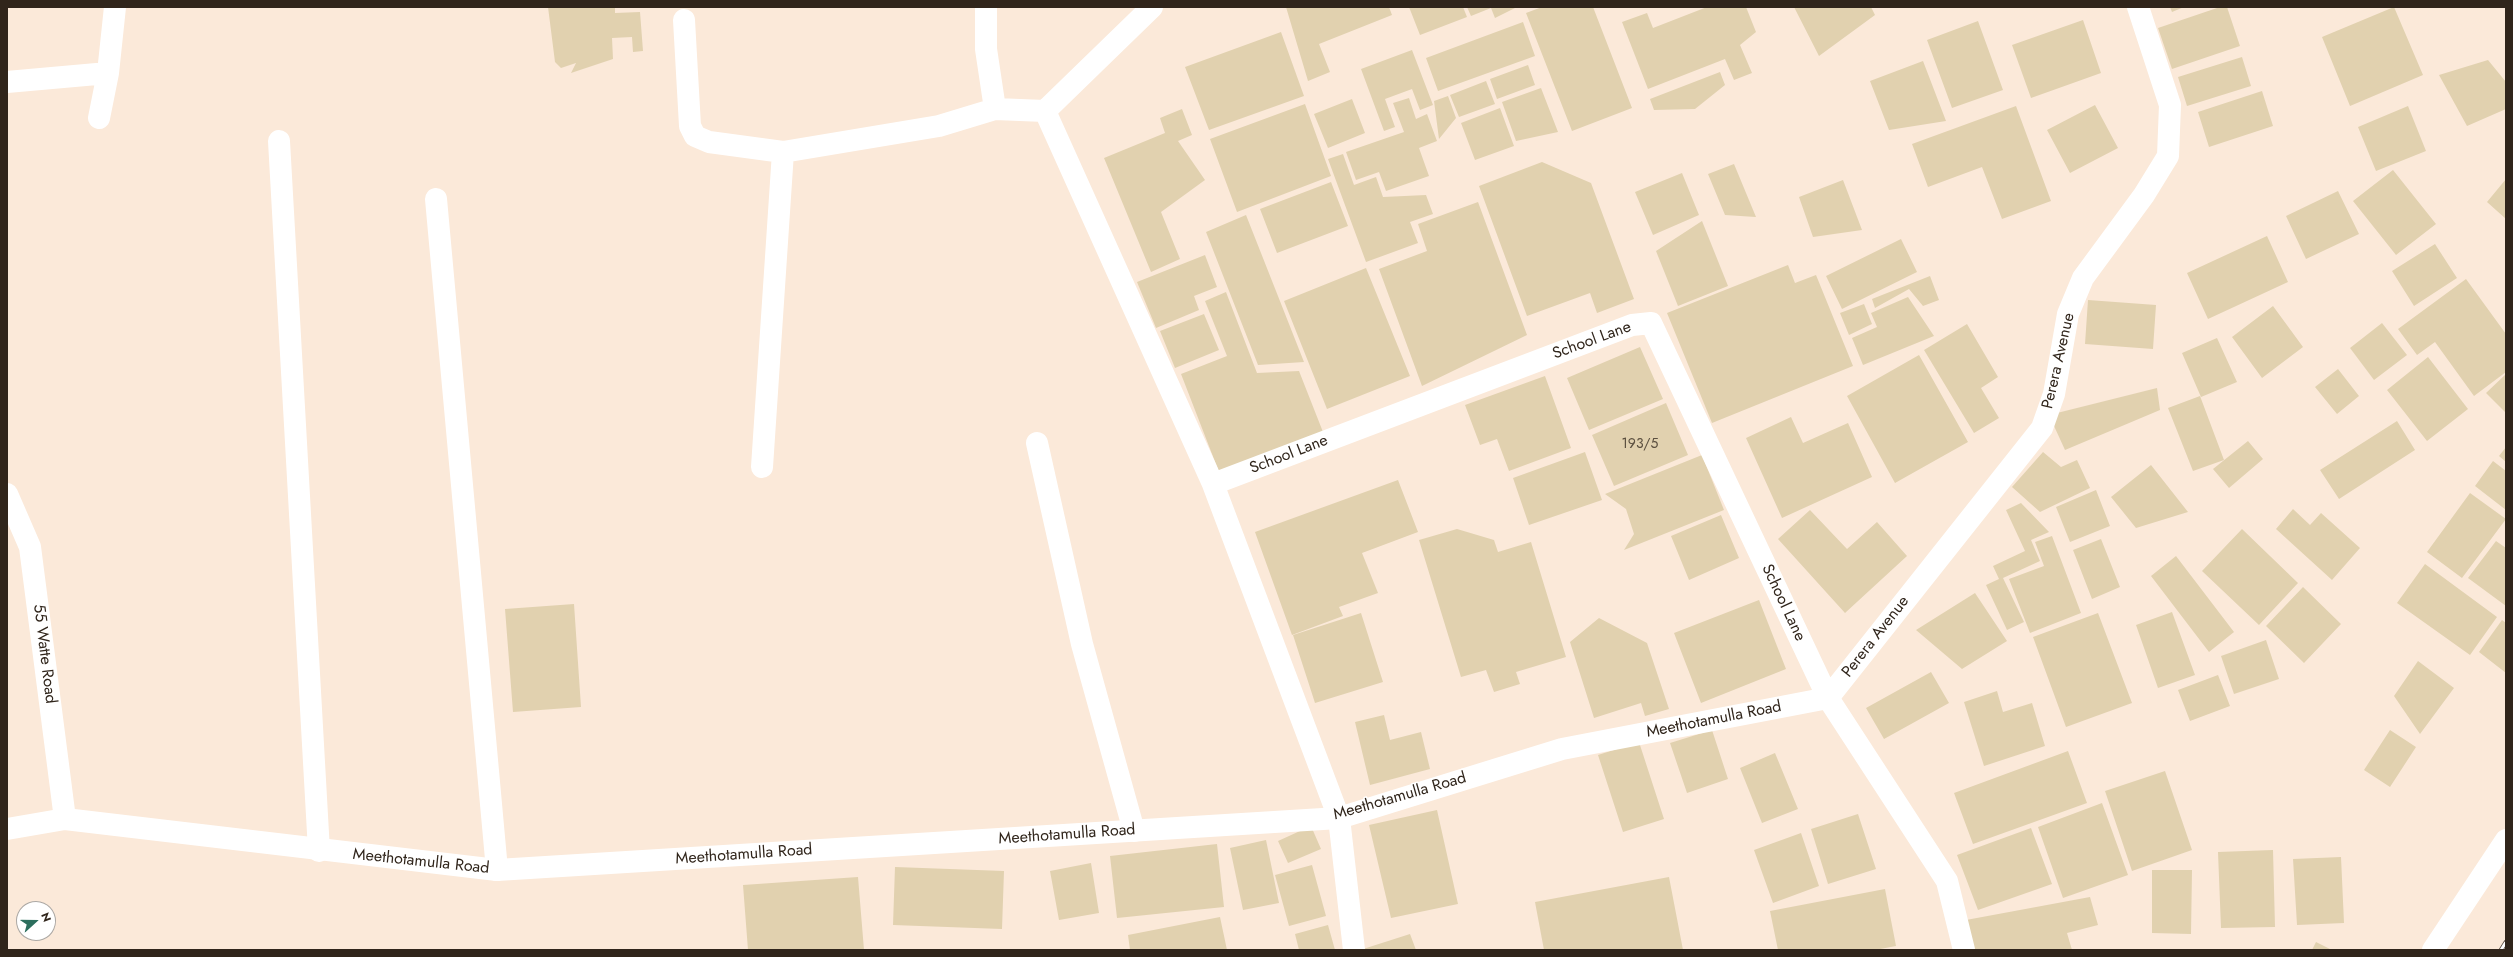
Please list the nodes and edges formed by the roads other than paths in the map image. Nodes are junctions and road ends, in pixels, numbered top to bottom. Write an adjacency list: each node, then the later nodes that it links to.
1 (115, 7): 6 (street)
2 (986, 7): 8 (street)
3 (1152, 7): 9 (street)
4 (2138, 7): 18 (street, Perera Avenue)
5 (684, 20): 12 (street)
6 (108, 73): 7 (street); 10 (street)
7 (7, 82)
8 (995, 109): 9 (street); 12 (street)
9 (1045, 110): 16 (street)
10 (99, 118)
11 (279, 141): 24 (street)
12 (783, 152): 15 (street)
13 (436, 199): 25 (street)
14 (1037, 444): 22 (street)
15 (762, 467)
16 (1213, 484): 18 (street, School Lane); 19 (street)
17 (7, 494): 20 (street, 55 Watte Road)
18 (1828, 698): 19 (street, Meethotamulla Road); 27 (street)
19 (1339, 818): 22 (street, Meethotamulla Road); 26 (street)
20 (65, 819): 21 (street, Meethotamulla Road); 24 (street, Meethotamulla Road)
21 (7, 829)
22 (1134, 831): 25 (street, Meethotamulla Road)
23 (2506, 840): 28 (street)
24 (319, 851): 25 (street, Meethotamulla Road)
25 (497, 870)
26 (1354, 950)
27 (1964, 950)
28 (2433, 950)

